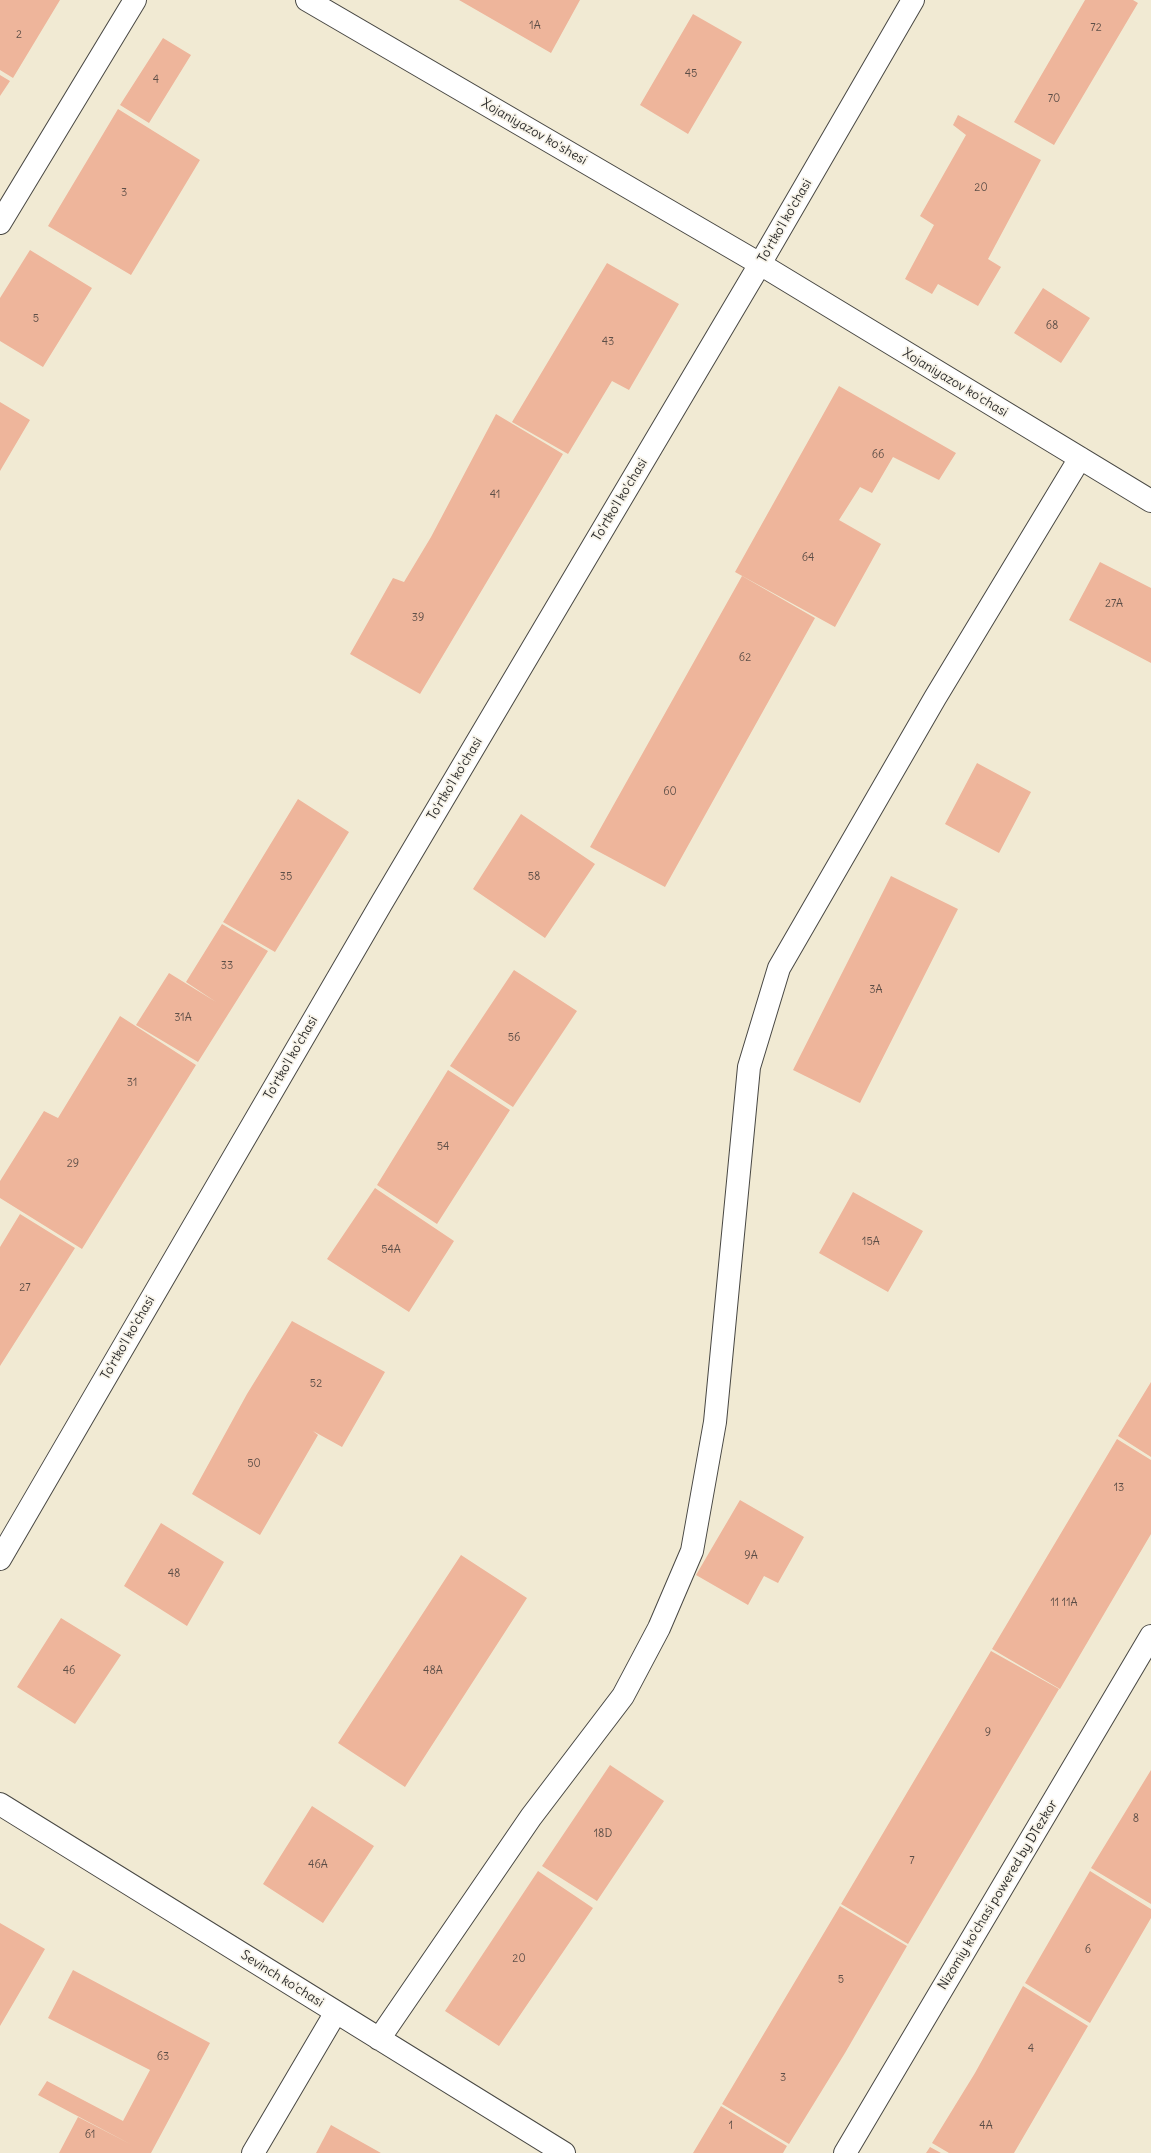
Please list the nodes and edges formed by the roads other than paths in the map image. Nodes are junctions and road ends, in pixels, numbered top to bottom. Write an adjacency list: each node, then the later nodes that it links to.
1 (135, 0): 4 (street)
2 (307, 0): 5 (street, Xojaniyazov ko'shesi)
3 (913, 0): 5 (street, To'rtko'l ko'chasi)
4 (0, 223)
5 (760, 264): 6 (street, Xojaniyazov ko'chasi); 8 (street, To'rtko'l ko'chasi)
6 (1080, 458): 7 (street, Xojaniyazov ko'chasi); 12 (street)
7 (1151, 501)
8 (0, 1559)
9 (1151, 1636): 15 (street, Nizomiy ko'chasi powered by DTezkor)
10 (0, 1804): 11 (street, Sevinch ko'chasi)
11 (336, 2012): 12 (street, Sevinch ko'chasi); 13 (street)
12 (379, 2039): 14 (street, Sevinch ko'chasi)
13 (253, 2153)
14 (564, 2153)
15 (844, 2153)

